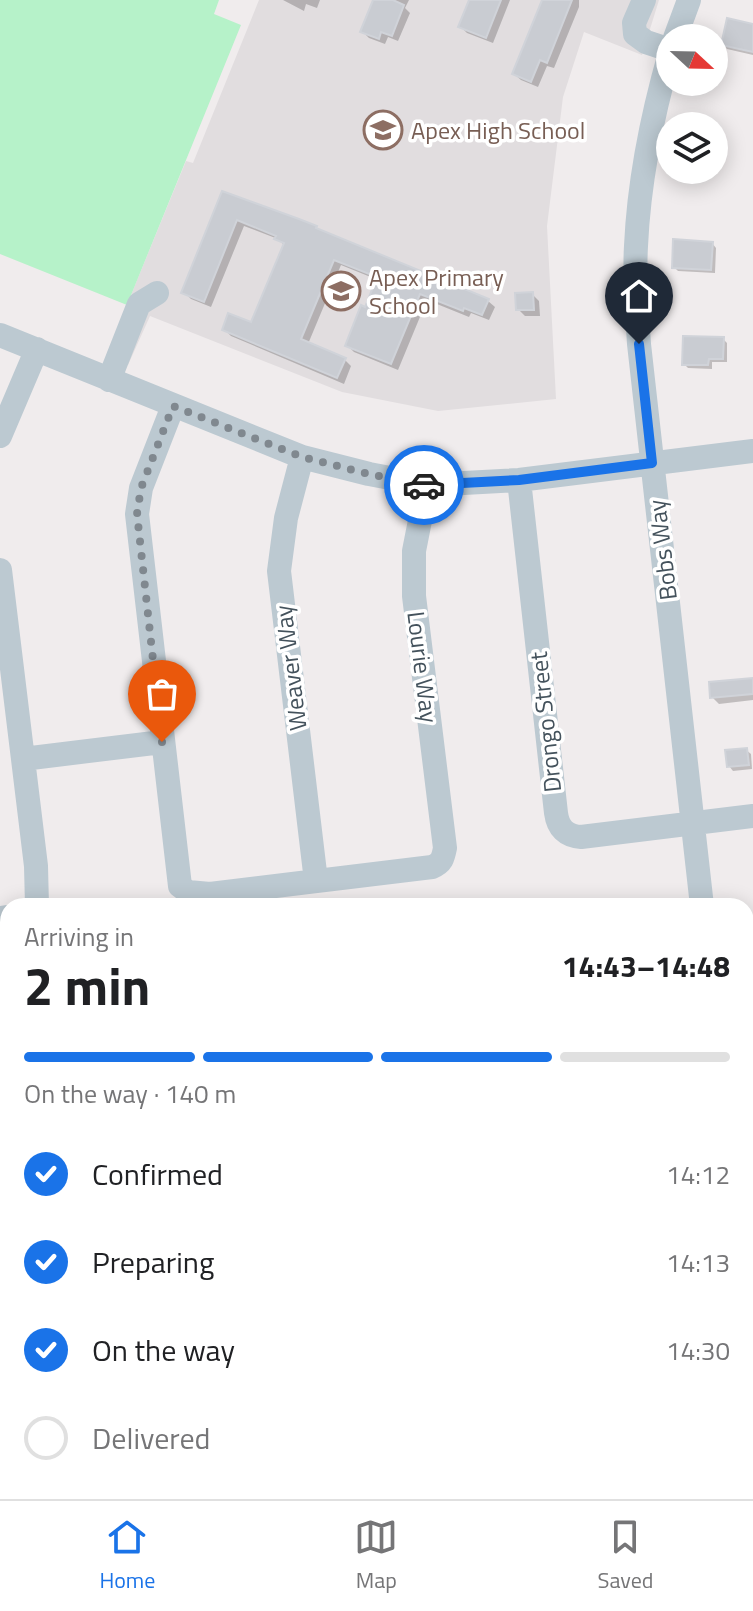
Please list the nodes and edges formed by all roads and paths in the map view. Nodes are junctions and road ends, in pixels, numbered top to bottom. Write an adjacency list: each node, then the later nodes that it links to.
1 (689, 0): 3 (street)
2 (633, 13): 4 (street)
3 (680, 24)
4 (656, 46)
5 (658, 96): 14 (street, Bobs Way)
6 (157, 293): 9 (street)
7 (0, 335): 8 (street)
8 (37, 349): 9 (street); 11 (street)
9 (109, 380): 10 (street)
10 (173, 406): 13 (street); 18 (street)
11 (0, 436)
12 (753, 451): 14 (street)
13 (302, 457): 16 (street); 22 (street, Weaver Way)
14 (652, 463): 15 (street); 21 (street, Bobs Way)
15 (519, 480): 16 (street); 21 (street, Drongo Street)
16 (427, 485): 22 (street, Lourie Way)
17 (0, 570): 19 (street)
18 (162, 742): 19 (street); 22 (street)
19 (23, 759): 23 (street)
20 (753, 816): 21 (street)
21 (693, 823): 24 (street, Bobs Way)
22 (316, 881)
23 (37, 898)
24 (701, 898)

